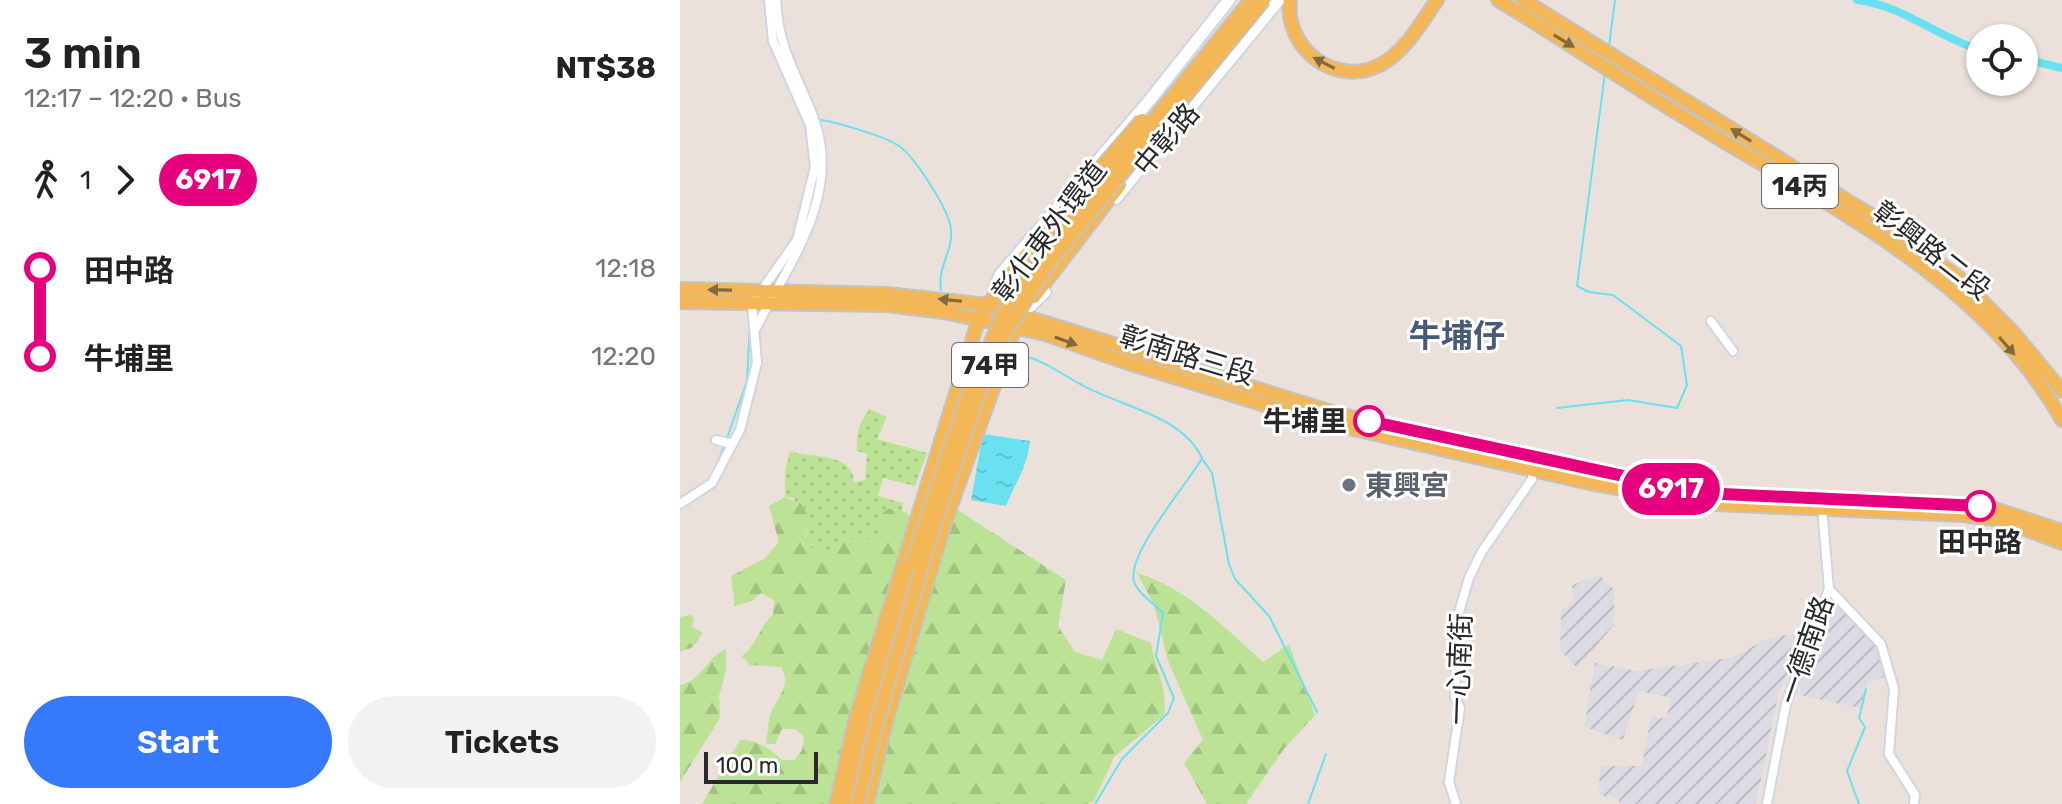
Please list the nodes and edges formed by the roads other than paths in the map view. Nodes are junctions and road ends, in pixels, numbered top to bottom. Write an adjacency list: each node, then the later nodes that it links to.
1 (769, 0): 19 (street)
2 (776, 0): 19 (street)
3 (1229, 0): 13 (street, 中彰路)
4 (1251, 0): 14 (main road, 彰化東外環道 / 74甲, bridge)
5 (1264, 0): 14 (main road, 彰化東外環道 / 74甲, bridge)
6 (1279, 0): 15 (street, 中彰路)
7 (1290, 0): 12 (main road, one-way to 7)
8 (1429, 0): 12 (main road)
9 (1437, 0): 12 (main road)
10 (1498, 0): 31 (main road, 彰興路二段 / 14丙, one-way to 31)
11 (1523, 0): 30 (main road, 彰興路二段 / 14丙, one-way to 11)
12 (1425, 17)
13 (1174, 67): 15 (street); 16 (street, 中彰路)
14 (1202, 67): 23 (main road, 彰化東外環道, bridge); 24 (main road, 彰化東外環道, bridge); 41 (main road, 彰化東外環道 / 74甲, bridge); 42 (main road, 彰化東外環道 / 74甲, bridge)
15 (1203, 96): 17 (street, 中彰路)
16 (1149, 101): 17 (street); 23 (street, 中彰路)
17 (1178, 123): 24 (street, 中彰路)
18 (680, 289): 19 (main road, 彰南路三段, one-way to 18)
19 (767, 290): 21 (street); 22 (street); 23 (main road, 彰南路三段, one-way to 19)
20 (680, 302): 21 (main road, 彰南路三段)
21 (752, 304): 22 (main road, 彰南路三段); 28 (street)
22 (768, 304): 25 (main road, 彰南路三段); 28 (street)
23 (988, 305): 24 (main road, 彰南路三段); 25 (main road, 彰化東外環道)
24 (1023, 313): 27 (main road, 彰化東外環道); 34 (main road, 彰南路三段)
25 (979, 318): 27 (main road, 彰南路三段); 40 (main road, 74甲)
26 (1711, 321): 29 (street)
27 (1014, 326): 34 (main road, 彰南路三段, one-way to 34); 43 (main road, 74甲)
28 (755, 328): 33 (street)
29 (1733, 351)
30 (2062, 391)
31 (2062, 420)
32 (716, 440): 33 (street)
33 (732, 444): 36 (street)
34 (1533, 464): 35 (main road, 彰南路三段); 44 (street, 一心南街)
35 (1819, 503): 37 (main road, 彰南路三段); 38 (street, 一德南路)
36 (680, 504)
37 (2062, 538)
38 (1829, 589): 39 (street); 45 (street, 一德南路)
39 (1915, 799)
40 (836, 804)
41 (846, 804)
42 (858, 804)
43 (867, 804)
44 (1456, 804)
45 (1767, 804)

